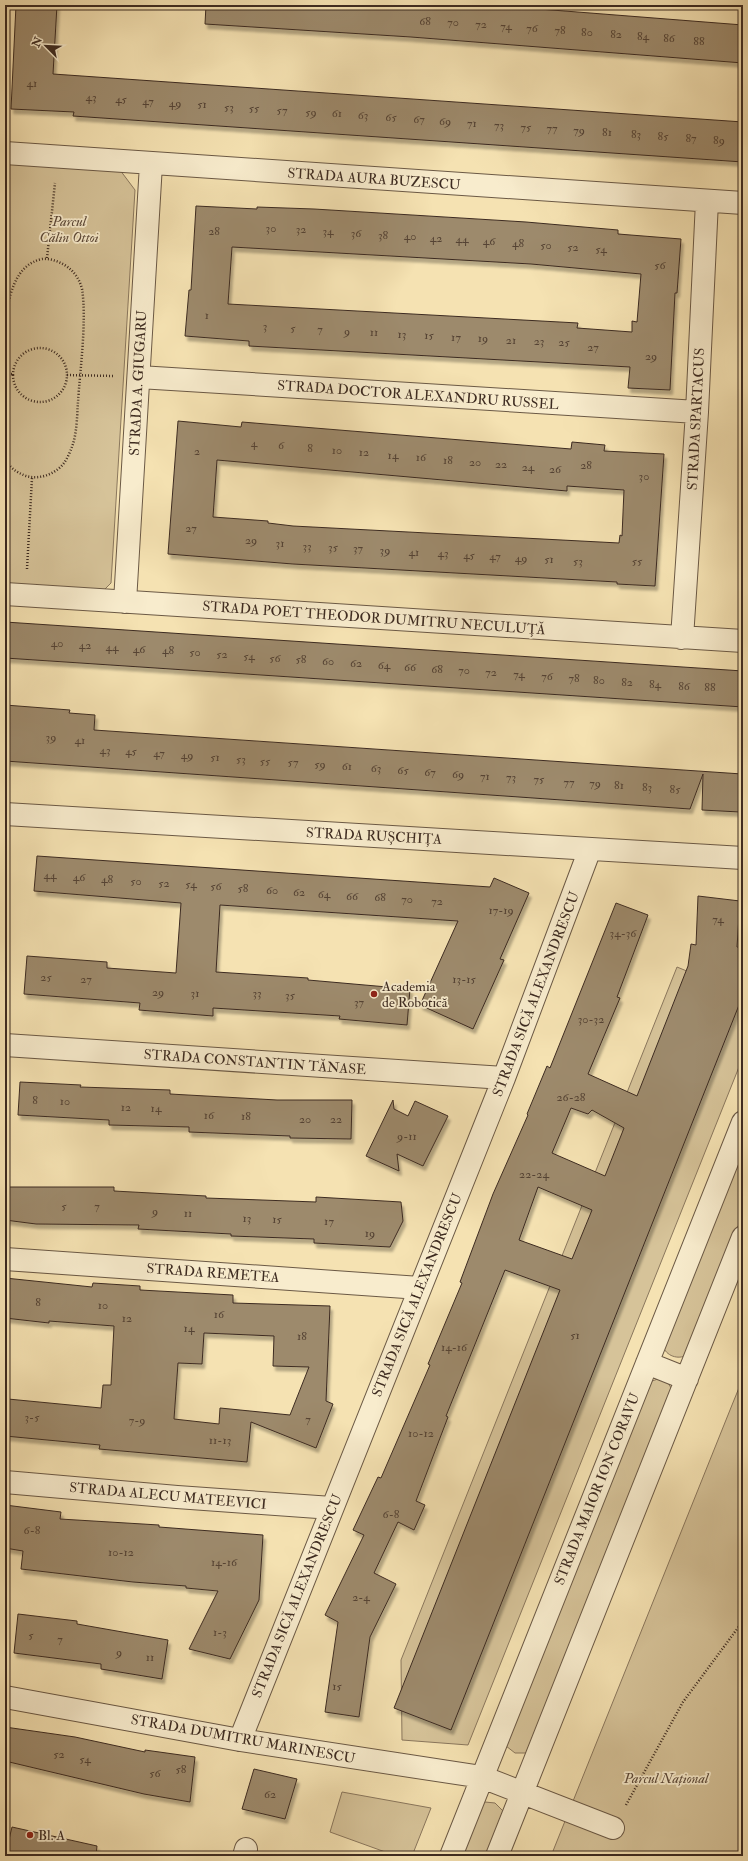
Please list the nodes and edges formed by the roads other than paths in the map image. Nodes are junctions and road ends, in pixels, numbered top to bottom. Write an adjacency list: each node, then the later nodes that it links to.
1 (5, 153): 2 (street, STRADA AURA BUZESCU)
2 (151, 164): 3 (street, STRADA AURA BUZESCU); 5 (street, STRADA A. GIUGARU)
3 (707, 201): 4 (street, STRADA AURA BUZESCU); 6 (street, STRADA SPARTACUS)
4 (743, 203)
5 (139, 377): 6 (street, STRADA DOCTOR ALEXANDRU RUSSEL); 8 (street, STRADA A. GIUGARU)
6 (697, 412): 9 (street, STRADA SPARTACUS)
7 (15, 595): 8 (street, STRADA POET THEODOR DUMITRU NECULUȚĂ)
8 (125, 602): 9 (street, STRADA POET THEODOR DUMITRU NECULUȚĂ)
9 (682, 638): 10 (street, STRADA POET THEODOR DUMITRU NECULUȚĂ)
10 (743, 641)
11 (5, 814): 12 (street, STRADA RUȘCHIȚA)
12 (590, 849): 13 (street, STRADA RUȘCHIȚA); 15 (street, STRADA SICĂ ALEXANDRESCU)
13 (743, 858)
14 (5, 1045): 15 (street, STRADA CONSTANTIN TĂNASE)
15 (504, 1078): 19 (street, STRADA SICĂ ALEXANDRESCU)
16 (743, 1122): 20 (street, STRADA MAIOR ION CORAVU)
17 (743, 1237): 21 (street)
18 (5, 1259): 19 (street, STRADA REMETEA)
19 (420, 1288): 23 (street, STRADA SICĂ ALEXANDRESCU)
20 (647, 1363): 21 (street); 26 (street, STRADA MAIOR ION CORAVU)
21 (687, 1379): 27 (street)
22 (5, 1482): 23 (street, STRADA ALECU MATEEVICI)
23 (332, 1508): 25 (street, STRADA SICĂ ALEXANDRESCU)
24 (5, 1696): 25 (street, STRADA DUMITRU MARINESCU)
25 (240, 1740): 26 (street, STRADA DUMITRU MARINESCU)
26 (482, 1777): 27 (street, STRADA DUMITRU MARINESCU); 29 (street, STRADA MAIOR ION CORAVU)
27 (522, 1793): 28 (street, STRADA DUMITRU MARINESCU); 30 (street)
28 (613, 1828)
29 (451, 1856)
30 (497, 1856)

